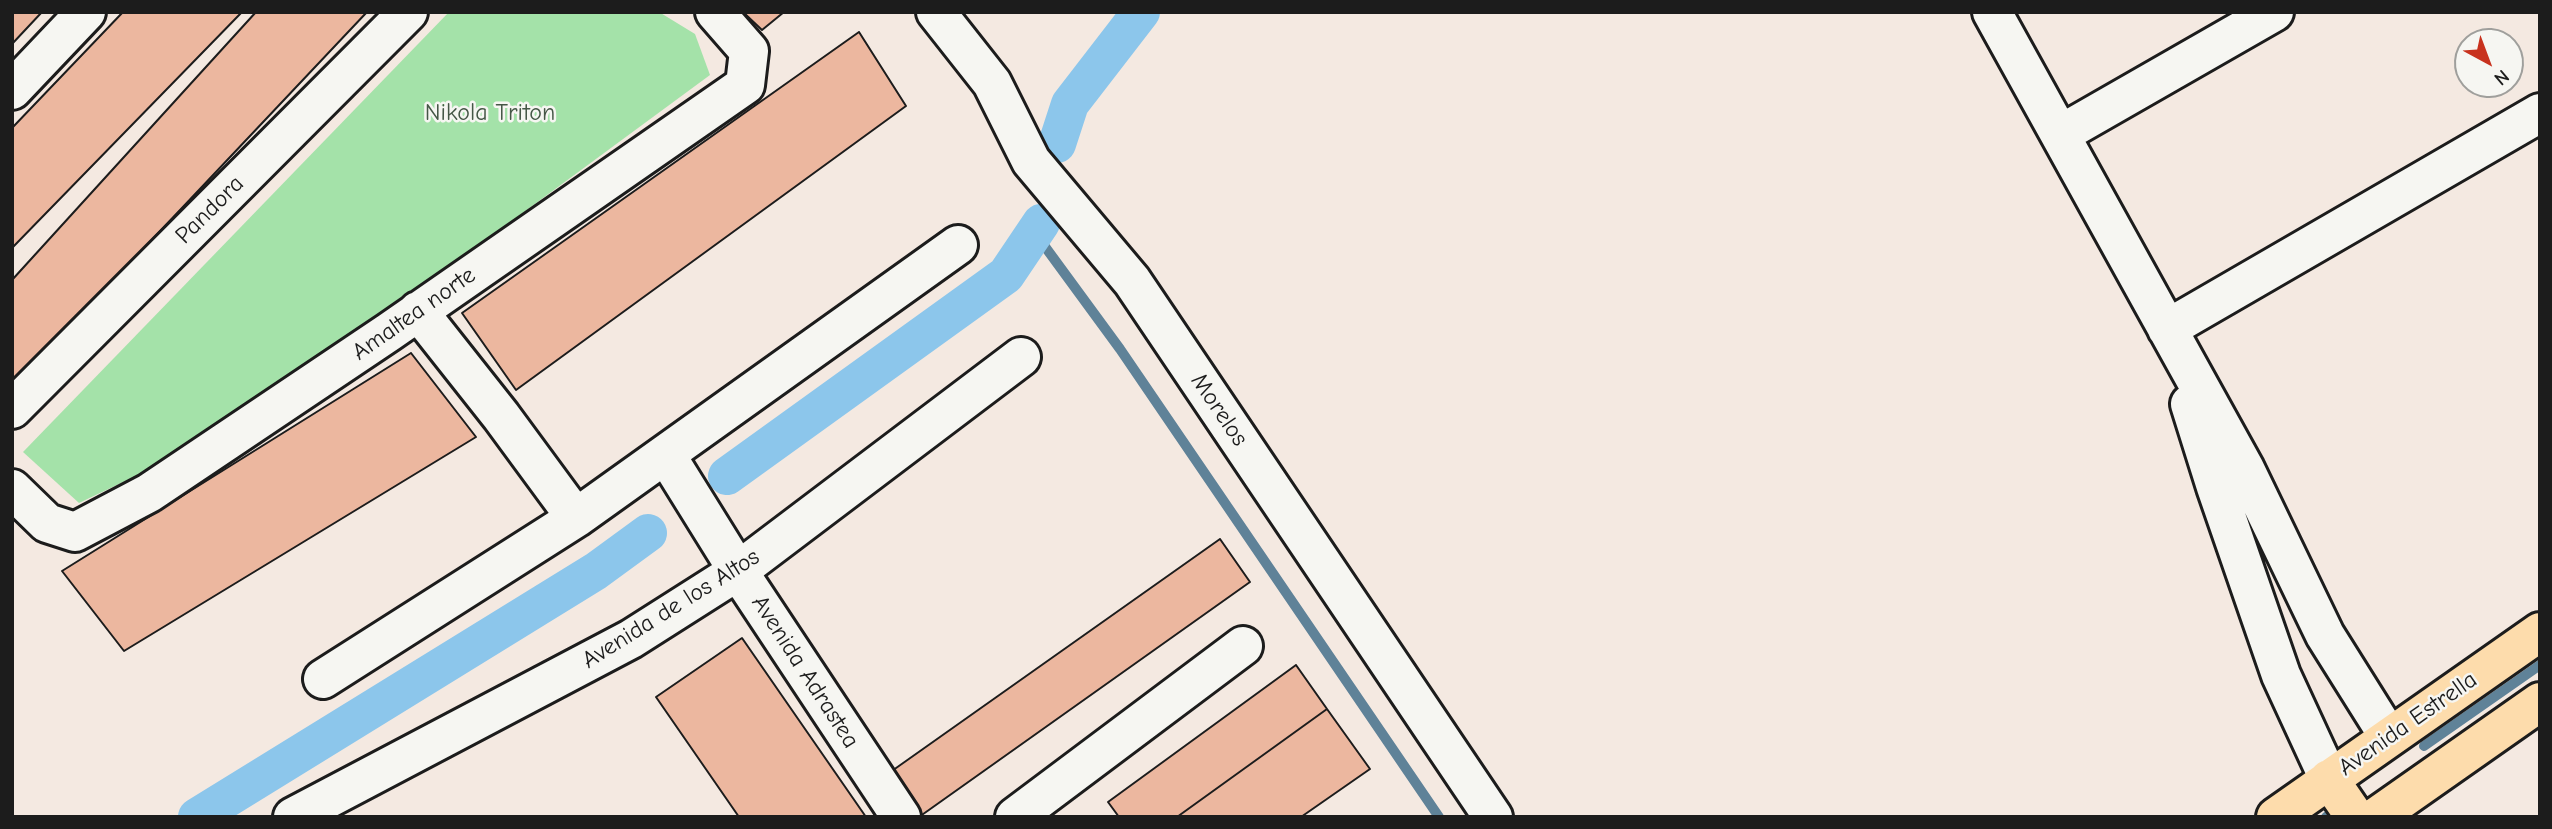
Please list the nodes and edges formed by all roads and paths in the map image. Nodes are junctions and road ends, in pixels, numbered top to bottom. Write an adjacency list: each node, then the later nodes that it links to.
1 (86, 12): 7 (street)
2 (408, 12): 14 (street, Pandora)
3 (715, 12): 11 (street, Amaltea norte)
4 (936, 12): 29 (street, Morelos)
5 (1992, 12): 9 (street)
6 (2274, 12): 9 (street)
7 (12, 90)
8 (2540, 113): 12 (street)
9 (2061, 134): 12 (street)
10 (958, 245): 15 (street)
11 (418, 312): 16 (street, Amaltea norte); 17 (street)
12 (2167, 329): 23 (street); 24 (street)
13 (1021, 357): 18 (street, Avenida de los Altos)
14 (12, 409)
15 (666, 455): 17 (street); 18 (street, Avenida Adrastea)
16 (12, 489)
17 (576, 518): 21 (street)
18 (738, 571): 26 (street, Avenida de los Altos); 27 (street, Avenida Adrastea)
19 (2540, 632): 23 (main road, Avenida Estrella)
20 (1243, 646): 28 (street)
21 (323, 679)
22 (2540, 702): 25 (main road)
23 (2389, 737): 24 (main road, Avenida Estrella); 25 (main road)
24 (2329, 779): 30 (main road, Avenida Estrella); 31 (main road)
25 (2421, 785): 32 (main road)
26 (293, 817)
27 (901, 817)
28 (1015, 817)
29 (1493, 817)
30 (2276, 817)
31 (2355, 817)
32 (2376, 817)

